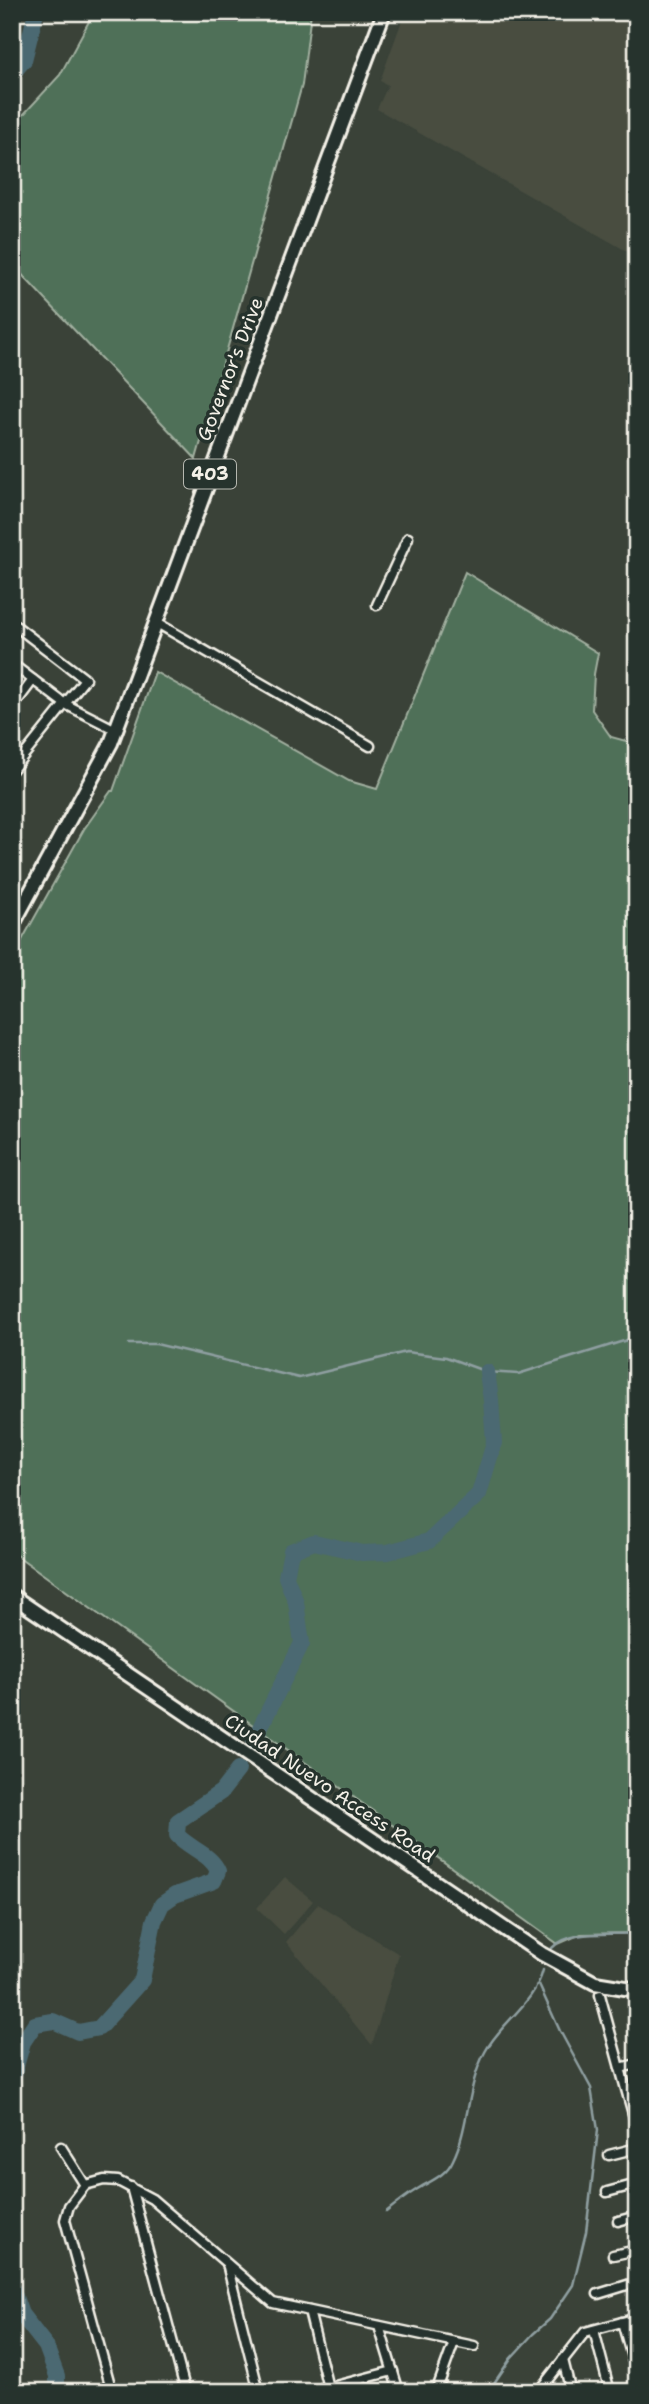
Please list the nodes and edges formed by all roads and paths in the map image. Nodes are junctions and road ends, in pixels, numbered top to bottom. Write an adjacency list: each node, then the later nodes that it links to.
1 (384, 12): 4 (main road, Governor's Drive / 403)
2 (408, 538): 3 (street)
3 (377, 605)
4 (157, 622): 10 (main road, Governor's Drive / 403); 11 (street)
5 (12, 623): 8 (street)
6 (12, 664): 7 (street)
7 (33, 680): 8 (street); 9 (street)
8 (65, 704): 10 (street); 12 (street)
9 (12, 708)
10 (116, 730): 13 (main road, Governor's Drive / 403)
11 (370, 746)
12 (12, 770)
13 (12, 926)
14 (12, 1596): 16 (main road, Ciudad Nuevo Access Road)
15 (600, 1994): 18 (street)
16 (636, 2000)
17 (637, 2064): 18 (street)
18 (620, 2068): 19 (street)
19 (637, 2128)
20 (61, 2147): 24 (street)
21 (637, 2148): 22 (street)
22 (609, 2155)
23 (637, 2184): 26 (street)
24 (85, 2185): 25 (street); 46 (street)
25 (131, 2187): 31 (street); 47 (street)
26 (607, 2192)
27 (637, 2216): 28 (street)
28 (618, 2221)
29 (637, 2250): 30 (street)
30 (613, 2255)
31 (227, 2264): 34 (street); 48 (street)
32 (637, 2282): 33 (street)
33 (597, 2294)
34 (309, 2311): 37 (street); 44 (street)
35 (637, 2318): 36 (street)
36 (622, 2322): 38 (street); 43 (street)
37 (379, 2326): 39 (street); 42 (street)
38 (594, 2330): 41 (street); 53 (street)
39 (454, 2342): 40 (street); 51 (street)
40 (474, 2346)
41 (563, 2360): 45 (street); 52 (street)
42 (393, 2371): 44 (street); 50 (street)
43 (637, 2375)
44 (329, 2390): 49 (street)
45 (539, 2391)
46 (112, 2392)
47 (186, 2392)
48 (259, 2392)
49 (312, 2392)
50 (399, 2392)
51 (436, 2392)
52 (571, 2392)
53 (610, 2392)

